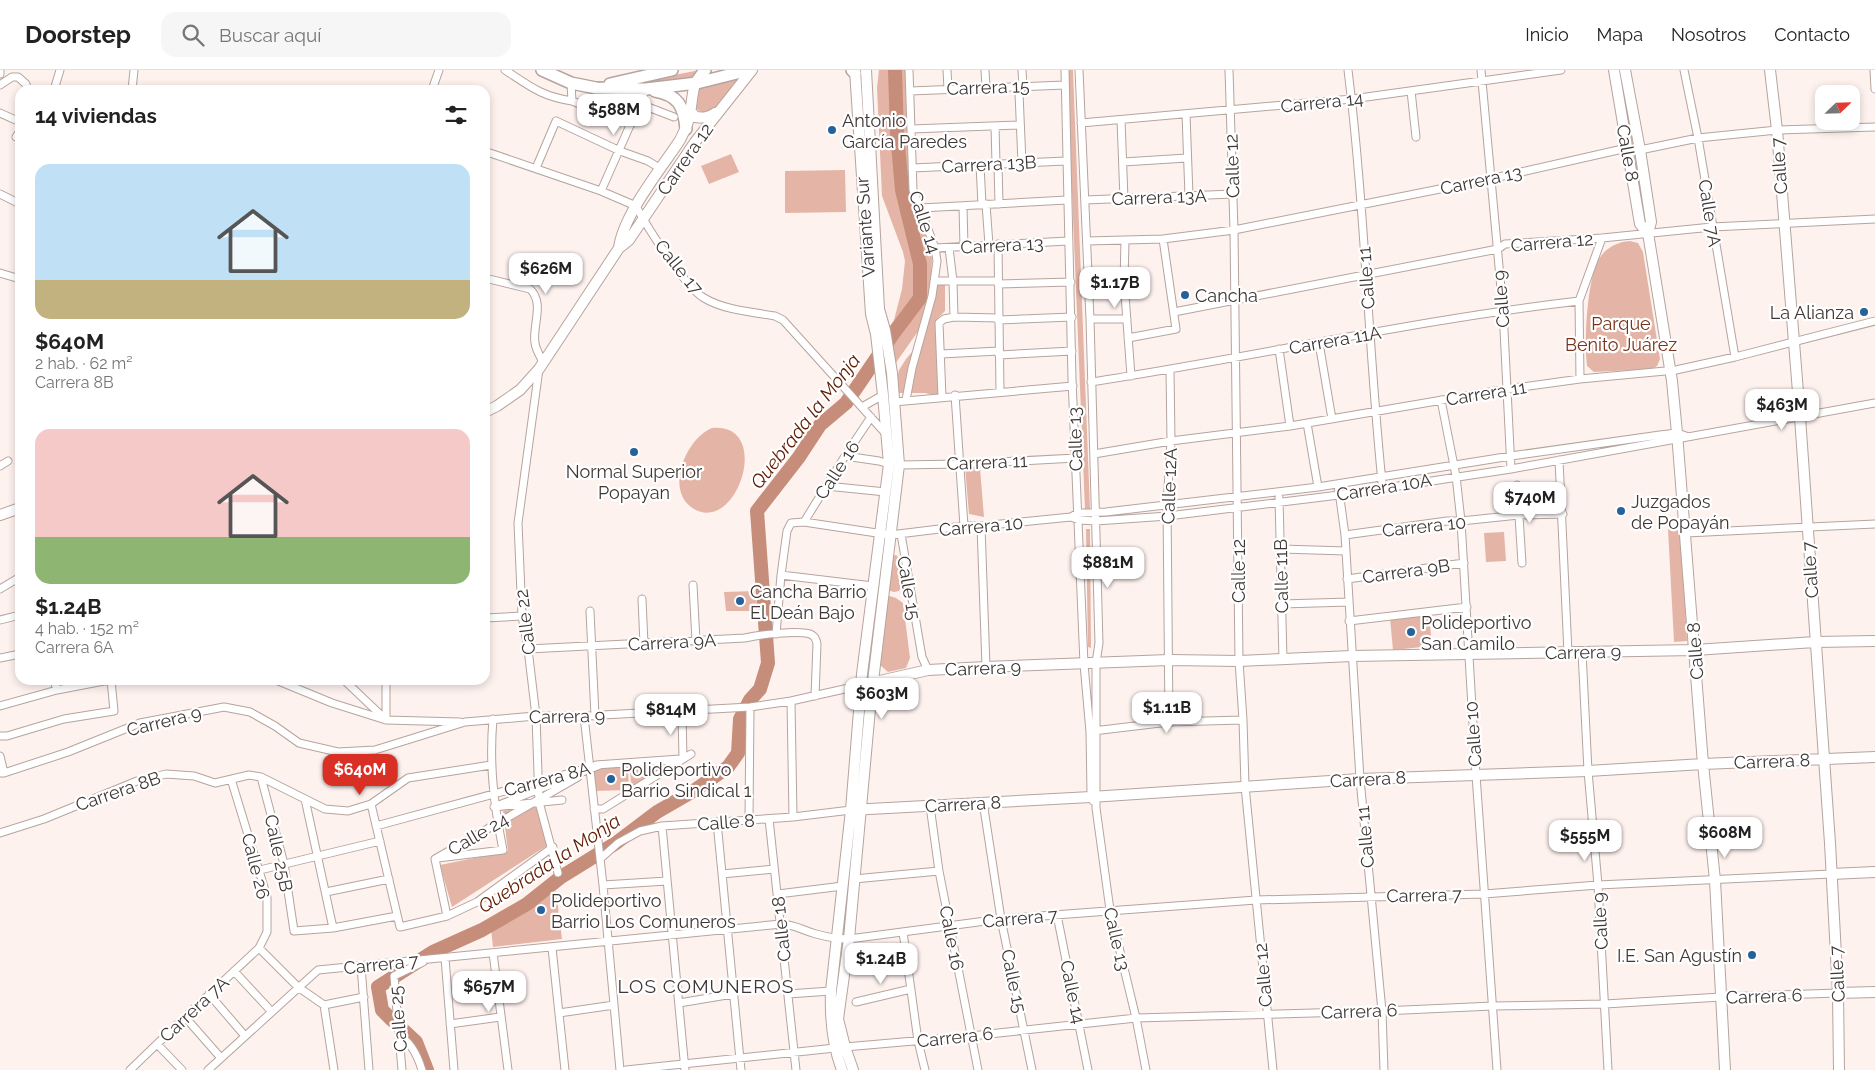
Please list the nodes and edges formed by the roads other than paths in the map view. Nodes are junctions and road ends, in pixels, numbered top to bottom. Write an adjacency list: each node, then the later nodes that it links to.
1 (0, 70): 26 (street)
2 (60, 70): 32 (street)
3 (134, 70): 33 (street)
4 (439, 70): 34 (street)
5 (505, 70): 45 (street)
6 (542, 70): 28 (main road)
7 (672, 70): 38 (main road)
8 (705, 70): 29 (main road)
9 (750, 70): 29 (main road); 47 (main road, Carrera 12)
10 (909, 70): 42 (street, Calle 14)
11 (947, 70): 40 (street)
12 (985, 70): 37 (street)
13 (1022, 70): 36 (street)
14 (1065, 70): 35 (street, Calle 13)
15 (1079, 70): 55 (street, Calle 13)
16 (1229, 70): 49 (street, Calle 12)
17 (1348, 70): 44 (street, Calle 11)
18 (1481, 70): 27 (street, Calle 9)
19 (1561, 70): 27 (street, Carrera 14)
20 (1614, 70): 65 (main road, Calle 8)
21 (1625, 70): 67 (main road, Calle 8)
22 (1684, 70): 64 (street, Calle 7A)
23 (1770, 70): 62 (main road, Calle 7)
24 (1874, 70): 41 (street)
25 (857, 71): 131 (main road, Variante Sur)
26 (0, 74)
27 (1482, 80): 43 (street, Carrera 14); 78 (street, Calle 9)
28 (571, 83): 38 (main road); 45 (street)
29 (694, 84): 39 (main road); 48 (main road, Carrera 12)
30 (0, 85): 31 (street)
31 (26, 85)
32 (56, 85)
33 (132, 85)
34 (434, 85)
35 (1065, 85): 36 (street, Carrera 15); 70 (street, Calle 13)
36 (1023, 86): 37 (street, Carrera 15); 57 (street)
37 (986, 87): 40 (street, Carrera 15)
38 (596, 88): 39 (main road)
39 (646, 89): 46 (street); 60 (main road)
40 (948, 89): 42 (street, Carrera 15)
41 (1875, 89)
42 (910, 91): 61 (street, Calle 14)
43 (1411, 91): 44 (street, Carrera 14); 63 (street)
44 (1352, 100): 49 (street, Carrera 14); 88 (street, Calle 11)
45 (572, 101): 56 (street)
46 (640, 104): 52 (street); 56 (street)
47 (720, 110): 48 (main road); 93 (main road, Carrera 12)
48 (691, 111): 60 (main road, Carrera 12)
49 (1230, 111): 51 (street, Carrera 14); 81 (street, Calle 12)
50 (0, 113): 53 (street)
51 (1186, 114): 54 (street, Carrera 14); 69 (street)
52 (674, 117)
53 (15, 120)
54 (1121, 120): 55 (street, Carrera 14); 71 (street)
55 (1082, 123): 85 (street, Calle 13)
56 (631, 124): 66 (street)
57 (1020, 125): 58 (street); 72 (street)
58 (995, 126): 61 (street); 73 (street)
59 (1875, 127): 62 (street, Carrera 13)
60 (686, 129): 76 (main road, Carrera 12)
61 (911, 129): 75 (street, Calle 14)
62 (1777, 130): 64 (street, Carrera 13); 95 (main road, Calle 7)
63 (1416, 137)
64 (1698, 138): 67 (street, Carrera 13); 96 (street, Calle 7A)
65 (1627, 148): 67 (street, Carrera 13); 78 (street, Carrera 13); 98 (main road, Calle 8)
66 (620, 150): 76 (street); 77 (street); 79 (street)
67 (1640, 150): 98 (main road, Calle 8)
68 (490, 153): 77 (street)
69 (1187, 158): 71 (street); 82 (street)
70 (1066, 161): 72 (street, Carrera 13B); 84 (street, Calle 13)
71 (1122, 162): 83 (street)
72 (1022, 163): 73 (street, Carrera 13B)
73 (997, 164): 74 (street, Carrera 13B); 87 (street)
74 (980, 165): 75 (street, Carrera 13B); 89 (street)
75 (912, 168): 92 (street, Calle 14)
76 (661, 169): 90 (main road, Carrera 12)
77 (539, 170): 79 (street)
78 (1490, 179): 88 (street, Carrera 13); 110 (street, Calle 9)
79 (601, 191): 90 (street)
80 (0, 194): 86 (street)
81 (1233, 194): 82 (street, Carrera 13A); 97 (street, Calle 12)
82 (1189, 196): 83 (street, Carrera 13A)
83 (1124, 199): 85 (street, Carrera 13A)
84 (1067, 200): 87 (street); 101 (street, Calle 13)
85 (1085, 200): 102 (street, Calle 13)
86 (15, 202)
87 (999, 204): 89 (street)
88 (1361, 204): 97 (street, Carrera 13); 111 (street, Calle 11)
89 (984, 205): 91 (street); 105 (street)
90 (636, 206): 93 (street, Calle 17); 107 (main road, Carrera 12)
91 (963, 206): 92 (street); 106 (street)
92 (921, 208): 108 (street, Calle 14)
93 (642, 219): 107 (main road, Carrera 12); 157 (street, Calle 17)
94 (1875, 219): 95 (street, Carrera 12)
95 (1784, 223): 96 (street, Carrera 12); 134 (main road, Calle 7)
96 (1712, 227): 98 (street, Carrera 12); 140 (street, Calle 7A)
97 (1234, 230): 100 (street, Carrera 13); 121 (street, Calle 12)
98 (1648, 233): 99 (street, Carrera 12); 144 (main road, Calle 8)
99 (1602, 238): 110 (street, Carrera 12); 122 (street)
100 (1163, 239): 103 (street, Carrera 13); 124 (street)
101 (1068, 241): 104 (street, Carrera 13); 119 (street, Calle 13)
102 (1087, 241): 103 (street, Carrera 13); 115 (street, Calle 13)
103 (1125, 241): 116 (street)
104 (998, 244): 105 (street, Carrera 13); 120 (street)
105 (989, 245): 106 (street, Carrera 13)
106 (964, 247): 109 (street, Carrera 13)
107 (619, 248): 142 (main road, Carrera 12)
108 (935, 248): 109 (street, Carrera 13); 117 (street, Calle 14)
109 (949, 248): 118 (street)
110 (1498, 248): 111 (street, Carrera 12); 123 (street, Calle 9)
111 (1366, 273): 121 (street, Carrera 12); 132 (street, Calle 11)
112 (2, 276): 113 (street)
113 (15, 278)
114 (490, 279): 142 (street, Calle 22)
115 (1088, 280): 116 (street); 128 (street, Calle 13)
116 (1124, 280): 129 (street)
117 (934, 281): 118 (street); 154 (street, Calle 14)
118 (953, 281): 120 (street); 125 (street)
119 (1071, 282): 120 (street); 126 (street, Calle 13)
120 (998, 283): 127 (street)
121 (1235, 300): 124 (street, Carrera 12); 141 (street, Calle 12)
122 (1579, 301): 123 (street, Carrera 11A); 146 (street)
123 (1502, 310): 132 (street, Carrera 11A); 149 (street, Calle 9)
124 (1174, 312): 133 (street)
125 (954, 317): 127 (street); 139 (street)
126 (1072, 317): 127 (street); 137 (street, Calle 13)
127 (998, 319): 138 (street)
128 (1090, 319): 129 (street); 147 (street, Calle 13)
129 (1127, 319): 133 (street)
130 (1875, 321): 134 (street, Carrera 11)
131 (880, 332): 151 (main road, Variante Sur); 156 (main road, Variante Sur)
132 (1370, 333): 135 (street, Carrera 11A); 160 (street, Calle 11)
133 (1128, 338): 145 (street)
134 (1794, 342): 140 (street, Carrera 11); 162 (main road, Calle 7)
135 (1319, 343): 136 (street, Carrera 11A); 163 (street)
136 (1279, 349): 141 (street, Carrera 11A); 165 (street)
137 (1072, 350): 138 (street); 148 (street, Calle 13)
138 (999, 353): 139 (street); 150 (street)
139 (941, 354): 153 (street)
140 (1735, 357): 144 (street, Carrera 11)
141 (1235, 358): 143 (street, Carrera 11A); 166 (street, Calle 12)
142 (541, 366): 159 (main road, Carrera 12); 228 (street, Calle 22)
143 (1170, 370): 145 (street, Carrera 11A); 169 (street, Calle 12A)
144 (1670, 371): 146 (street, Carrera 11); 168 (main road, Calle 8)
145 (1131, 376): 147 (street, Carrera 11A)
146 (1580, 379): 149 (street, Carrera 11)
147 (1091, 382): 170 (street, Calle 13)
148 (1073, 386): 150 (street); 173 (street, Calle 13)
149 (1507, 389): 155 (street, Carrera 11); 172 (street, Calle 9)
150 (1000, 392): 152 (street)
151 (883, 394): 157 (street); 167 (main road, Variante Sur)
152 (955, 395): 153 (street); 177 (street)
153 (942, 397): 154 (street)
154 (906, 400): 156 (street)
155 (1441, 400): 160 (street, Carrera 11); 179 (street, Calle 10)
156 (894, 402): 176 (main road, Variante Sur)
157 (860, 404): 161 (street, Calle 17)
158 (1875, 404): 162 (street, Carrera 10A)
159 (490, 410)
160 (1374, 412): 163 (street, Carrera 11); 182 (street, Calle 11)
161 (871, 417): 167 (street, Calle 17); 171 (street, Calle 16)
162 (1800, 417): 168 (street, Carrera 10A); 208 (main road, Calle 7)
163 (1332, 419): 164 (street, Carrera 11)
164 (1307, 423): 165 (street, Carrera 11); 186 (street)
165 (1290, 426): 166 (street, Carrera 11)
166 (1238, 432): 169 (street, Carrera 11); 191 (street, Calle 12)
167 (888, 436): 176 (main road, Variante Sur)
168 (1680, 437): 172 (street, Carrera 10A); 174 (street, Carrera 10A); 210 (main road, Calle 8)
169 (1170, 441): 170 (street, Carrera 11); 193 (street, Calle 12A)
170 (1094, 454): 196 (street, Calle 13)
171 (845, 456): 176 (street, Carrera 11); 185 (street, Calle 16)
172 (1511, 456): 179 (street, Carrera 10A); 180 (street, Calle 9)
173 (1076, 458): 177 (street, Carrera 11); 200 (street, Calle 13)
174 (1559, 460): 180 (street, Carrera 10A); 197 (street)
175 (8, 461): 178 (street)
176 (894, 464): 177 (street, Carrera 11); 188 (main road); 209 (main road)
177 (961, 464): 206 (street)
178 (0, 466)
179 (1454, 466): 181 (street, Calle 10); 182 (street, Carrera 10A)
180 (1511, 469): 181 (street, Carrera 10A)
181 (1456, 476): 187 (street, Carrera 10A); 204 (street, Calle 10)
182 (1381, 477): 183 (street, Carrera 10A); 187 (street, Calle 11)
183 (1338, 484): 186 (street, Carrera 10A); 190 (street, Calle 11)
184 (1517, 485): 199 (street)
185 (826, 486): 188 (street); 203 (street, Calle 16)
186 (1318, 487): 189 (street, Carrera 10A)
187 (1382, 487): 190 (street, Carrera 10A)
188 (886, 492): 209 (main road)
189 (1279, 492): 191 (street, Carrera 10A); 192 (street, Calle 11B)
190 (1339, 494): 192 (street, Carrera 10A); 211 (street, Calle 11)
191 (1238, 497): 193 (street, Carrera 10A); 194 (street, Calle 12)
192 (1279, 502): 194 (street, Carrera 10A); 212 (street, Calle 11B)
193 (1167, 504): 196 (street, Carrera 10A); 201 (street, Calle 12A)
194 (1238, 508): 201 (street, Carrera 10A); 248 (street, Calle 12)
195 (15, 510): 198 (main road)
196 (1096, 512): 200 (street, Carrera 10A); 202 (street, Calle 13)
197 (1562, 514): 199 (street, Carrera 10); 240 (street)
198 (0, 515)
199 (1519, 515): 204 (street, Carrera 10); 215 (street)
200 (1079, 516): 202 (street, Carrera 10A); 207 (street, Carrera 10); 250 (street, Calle 13)
201 (1168, 516): 202 (street, Carrera 10A); 246 (street, Calle 12A)
202 (1096, 521): 249 (street, Calle 13)
203 (804, 522): 209 (street); 216 (street)
204 (1461, 522): 211 (street, Carrera 10); 214 (street, Calle 10)
205 (1875, 524): 208 (street)
206 (964, 526): 207 (street, Carrera 10); 209 (street, Carrera 10)
207 (981, 526): 251 (street)
208 (1806, 526): 210 (street); 235 (main road, Calle 7)
209 (890, 534): 220 (main road); 252 (street, Calle 15); 253 (main road)
210 (1686, 534): 239 (main road, Calle 8)
211 (1345, 535): 213 (street, Calle 11)
212 (1281, 549): 213 (street); 224 (street, Calle 11B)
213 (1346, 550): 217 (street, Calle 11)
214 (1464, 563): 217 (street, Carrera 9B); 225 (street, Calle 10)
215 (1522, 563)
216 (781, 575): 220 (street); 232 (street)
217 (1347, 579): 223 (street, Calle 11)
218 (15, 580): 221 (street)
219 (693, 585): 233 (street)
220 (873, 586): 260 (main road)
221 (0, 589)
222 (642, 599): 236 (street)
223 (1349, 602): 224 (street); 231 (street, Calle 11)
224 (1282, 604): 247 (street, Calle 11B)
225 (1467, 607): 231 (street); 242 (street, Calle 10)
226 (590, 611): 237 (street)
227 (15, 616): 230 (street)
228 (522, 616): 229 (street); 238 (street, Calle 22)
229 (490, 618)
230 (0, 620)
231 (1349, 621): 244 (street, Calle 11)
232 (773, 634): 233 (street, Carrera 9A); 262 (street, Carrera 9A)
233 (696, 641): 236 (street, Carrera 9A)
234 (1875, 641): 235 (main road, Carrera 9)
235 (1815, 642): 239 (main road, Carrera 9); 281 (main road, Calle 7)
236 (644, 644): 237 (street, Carrera 9A)
237 (592, 646): 238 (street, Carrera 9A); 269 (street)
238 (528, 649): 267 (street, Calle 22)
239 (1695, 650): 241 (main road, Carrera 9); 282 (main road, Calle 8)
240 (1568, 652): 241 (main road, Carrera 9); 242 (main road, Carrera 9)
241 (1582, 652): 286 (street, Calle 9)
242 (1468, 653): 244 (main road, Carrera 9); 288 (street, Calle 10)
243 (15, 655): 245 (street)
244 (1352, 656): 247 (main road, Carrera 9); 291 (street, Calle 11)
245 (0, 658)
246 (1169, 660): 248 (main road, Carrera 9); 249 (main road, Carrera 9); 274 (street, Calle 12A)
247 (1283, 660): 248 (main road, Carrera 9)
248 (1239, 661): 272 (street, Calle 12)
249 (1096, 663): 250 (main road, Carrera 9); 275 (street, Calle 13)
250 (1084, 664): 251 (main road, Carrera 9); 275 (street, Calle 13)
251 (986, 667): 252 (main road, Carrera 9)
252 (928, 670): 253 (main road, Carrera 9)
253 (874, 682): 260 (main road, Carrera 9); 302 (main road)
254 (56, 685): 261 (street)
255 (78, 685): 261 (street)
256 (111, 685): 276 (street)
257 (289, 685): 271 (street)
258 (349, 685): 271 (street)
259 (386, 685): 271 (street)
260 (862, 685): 262 (street, Carrera 9); 302 (main road)
261 (57, 690): 264 (street)
262 (815, 696): 263 (street, Carrera 9)
263 (791, 701): 265 (street, Carrera 9); 303 (street)
264 (0, 706)
265 (750, 707): 266 (street, Carrera 9); 305 (street)
266 (682, 712): 269 (street, Carrera 9); 280 (street)
267 (536, 716): 268 (street, Carrera 9); 270 (street, Carrera 9); 296 (street, Calle 22)
268 (584, 716): 269 (street, Carrera 9); 283 (street)
269 (595, 716)
270 (492, 719): 273 (street, Carrera 9); 285 (street)
271 (386, 720): 273 (street)
272 (1243, 720): 274 (street); 292 (street, Calle 12)
273 (465, 722): 287 (street, Carrera 9)
274 (1170, 722): 275 (street)
275 (1093, 731): 295 (street, Calle 13)
276 (0, 736)
277 (691, 754): 280 (street)
278 (0, 756): 287 (street)
279 (1875, 757): 281 (main road, Carrera 8)
280 (683, 759): 284 (street); 301 (street)
281 (1823, 759): 282 (main road, Carrera 8); 322 (main road, Calle 7)
282 (1703, 764): 286 (main road, Carrera 8); 325 (main road, Calle 8)
283 (590, 765): 284 (street); 301 (street)
284 (600, 765): 300 (street, Carrera 8A); 307 (street, Carrera 8A); 314 (street, Calle 24)
285 (491, 766): 298 (street, Carrera 8B); 300 (street)
286 (1588, 771): 288 (main road, Carrera 8); 328 (street, Calle 9)
287 (2, 773)
288 (1476, 775): 291 (main road, Carrera 8); 332 (street, Calle 10)
289 (261, 777): 290 (street, Carrera 8B); 293 (street, Carrera 8B); 315 (street, Calle 25B)
290 (232, 779): 309 (street, Carrera 8B); 317 (street, Calle 26)
291 (1360, 779): 292 (main road, Carrera 8); 333 (street, Calle 11)
292 (1245, 786): 295 (main road, Carrera 8); 334 (street, Calle 12)
293 (305, 799): 298 (street, Carrera 8B); 312 (street, Calle 25B)
294 (562, 800): 296 (street, Carrera 8A)
295 (1095, 801): 297 (main road, Carrera 8); 335 (street, Calle 13)
296 (540, 802): 300 (street, Carrera 8A); 311 (street, Calle 22)
297 (983, 802): 299 (main road, Carrera 8); 339 (street, Calle 15)
298 (371, 804): 307 (street)
299 (930, 806): 302 (main road, Carrera 8); 318 (street, Calle 16)
300 (494, 807): 314 (street)
301 (594, 809): 313 (street)
302 (856, 809): 303 (street, Calle 8); 324 (main road); 329 (main road)
303 (793, 817): 304 (street, Calle 8)
304 (769, 819): 305 (street, Calle 8); 316 (street, Calle 18)
305 (749, 820): 306 (street, Calle 8)
306 (717, 822): 308 (street, Calle 8); 321 (street)
307 (376, 826): 310 (street)
308 (662, 826): 313 (street, Calle 8); 326 (street)
309 (0, 833)
310 (380, 841): 312 (street); 323 (street)
311 (553, 847): 320 (street, Calle 22); 338 (street)
312 (318, 856): 315 (street); 330 (street, Calle 25B)
313 (600, 857): 327 (street)
314 (434, 858): 338 (street, Calle 24)
315 (284, 864): 317 (street); 342 (street, Calle 25B)
316 (774, 869): 321 (street); 331 (street, Calle 18)
317 (260, 870): 349 (street, Calle 26)
318 (939, 870): 324 (street); 341 (street, Calle 16)
319 (1875, 872): 322 (main road, Carrera 7)
320 (558, 873)
321 (722, 874): 343 (street)
322 (1830, 874): 325 (street, Carrera 7); 360 (main road, Calle 7)
323 (389, 879): 330 (street); 337 (street)
324 (854, 879): 347 (main road)
325 (1715, 880): 328 (street, Carrera 7); 365 (main road, Calle 8)
326 (667, 881): 327 (street); 345 (street)
327 (603, 885): 348 (street)
328 (1598, 885): 332 (street, Carrera 7); 368 (street, Calle 9)
329 (843, 886): 331 (street); 346 (main road)
330 (326, 892): 342 (street, Calle 25B)
331 (778, 894): 340 (street, Calle 18)
332 (1484, 894): 333 (street, Carrera 7); 371 (street, Calle 10)
333 (1370, 896): 334 (street, Carrera 7); 372 (street, Calle 11)
334 (1256, 900): 335 (street, Carrera 7); 375 (street, Calle 12)
335 (1110, 910): 336 (street, Carrera 7); 378 (street, Calle 13)
336 (1057, 914): 339 (street, Carrera 7); 380 (street, Calle 14)
337 (397, 916): 338 (street); 342 (street)
338 (446, 916)
339 (1001, 919): 341 (street, Carrera 7); 381 (street, Calle 15)
340 (780, 924): 343 (street, Carrera 7); 346 (street, Carrera 7); 363 (street, Calle 18)
341 (950, 926): 344 (street, Carrera 7); 384 (street, Calle 16)
342 (333, 928)
343 (727, 930): 345 (street, Carrera 7); 362 (street)
344 (903, 932): 347 (street, Carrera 7); 357 (street)
345 (672, 936): 348 (street, Carrera 7); 367 (street)
346 (836, 939): 347 (street, Carrera 7); 358 (main road)
347 (849, 939): 387 (main road)
348 (608, 942): 350 (street, Carrera 7); 370 (street)
349 (260, 948): 355 (street, Carrera 7A); 356 (street)
350 (552, 948): 351 (street, Carrera 7); 374 (street)
351 (493, 953): 352 (street, Carrera 7); 377 (street)
352 (445, 958): 353 (street, Carrera 7); 379 (street)
353 (423, 960): 354 (street, Carrera 7); 383 (street, Calle 25)
354 (361, 966): 356 (street, Carrera 7); 364 (street)
355 (234, 971): 361 (street, Carrera 7A); 373 (street)
356 (298, 987): 369 (street); 373 (street, Carrera 7)
357 (911, 989): 366 (street); 385 (street)
358 (831, 991): 363 (street); 387 (main road)
359 (1875, 992): 360 (main road, Carrera 6)
360 (1838, 993): 365 (street, Carrera 6); 418 (main road, Calle 7)
361 (209, 994): 376 (street, Carrera 7A); 382 (street)
362 (733, 994): 367 (street); 390 (street)
363 (788, 994): 388 (street, Calle 18)
364 (364, 997): 369 (street); 396 (street)
365 (1721, 997): 368 (street, Carrera 6); 417 (main road, Calle 8)
366 (856, 1002)
367 (680, 1003): 391 (street)
368 (1604, 1004): 371 (street, Carrera 6); 416 (street, Calle 9)
369 (324, 1005): 395 (street)
370 (614, 1005): 374 (street); 402 (street)
371 (1493, 1006): 372 (street, Carrera 6); 415 (street, Calle 10)
372 (1382, 1011): 375 (street, Carrera 6); 414 (street, Calle 11)
373 (271, 1012): 382 (street, Carrera 7)
374 (559, 1013): 401 (street)
375 (1266, 1014): 378 (street, Carrera 6); 413 (street, Calle 12)
376 (185, 1017): 386 (street, Carrera 7A); 389 (street)
377 (500, 1017): 379 (street); 400 (street)
378 (1136, 1018): 380 (street, Carrera 6); 412 (street, Calle 13)
379 (450, 1024): 399 (street)
380 (1080, 1024): 381 (street, Carrera 6); 411 (street, Calle 14)
381 (1024, 1030): 384 (street, Carrera 6); 410 (street, Calle 15)
382 (245, 1036): 389 (street, Carrera 7)
383 (399, 1036): 397 (street, Calle 25); 398 (street)
384 (971, 1036): 385 (street, Carrera 6); 409 (street, Calle 16)
385 (918, 1041): 387 (street, Carrera 6); 408 (street)
386 (157, 1044): 392 (street, Carrera 7A); 393 (street)
387 (840, 1048): 388 (street, Carrera 6); 406 (main road); 407 (main road)
388 (794, 1053): 390 (street, Carrera 6); 405 (street, Calle 18)
389 (221, 1058): 394 (street, Carrera 7)
390 (740, 1058): 391 (street, Carrera 6); 404 (street)
391 (685, 1067): 403 (street, Carrera 6)
392 (130, 1070)
393 (182, 1070)
394 (208, 1070)
395 (334, 1070)
396 (369, 1070)
397 (402, 1070)
398 (422, 1070)
399 (454, 1070)
400 (508, 1070)
401 (565, 1070)
402 (620, 1070)
403 (626, 1070)
404 (741, 1070)
405 (796, 1070)
406 (842, 1070)
407 (853, 1070)
408 (924, 1070)
409 (978, 1070)
410 (1032, 1070)
411 (1088, 1070)
412 (1146, 1070)
413 (1272, 1070)
414 (1384, 1070)
415 (1497, 1070)
416 (1608, 1070)
417 (1725, 1070)
418 (1840, 1070)

